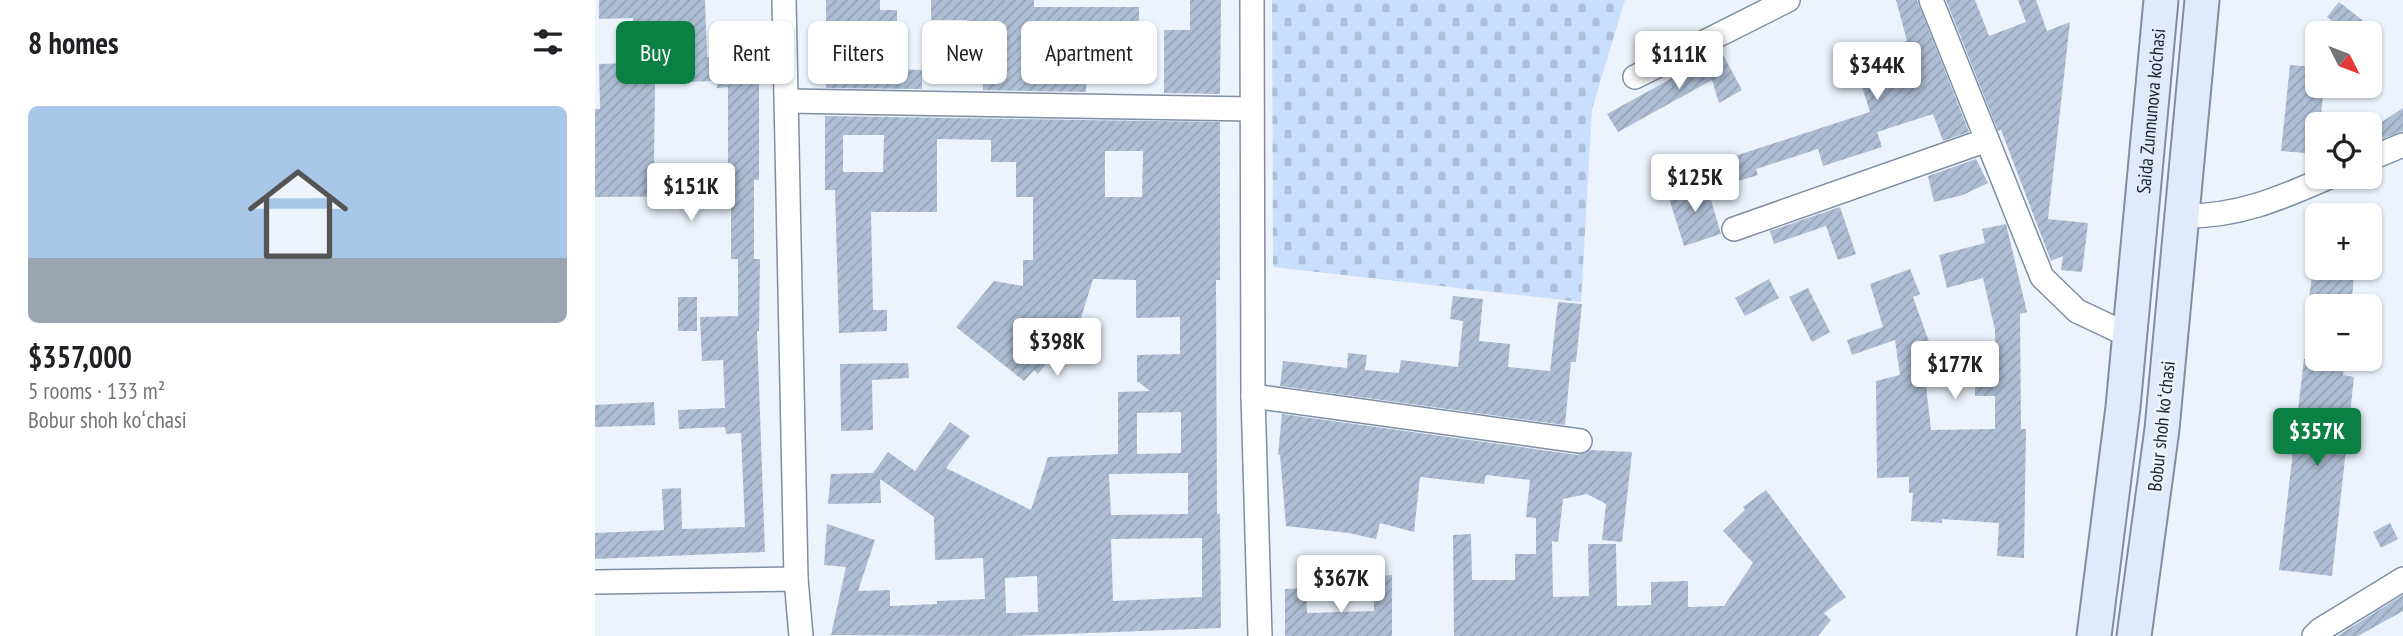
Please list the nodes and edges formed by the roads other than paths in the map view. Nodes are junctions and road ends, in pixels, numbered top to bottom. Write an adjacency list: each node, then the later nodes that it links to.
1 (784, 0): 8 (street)
2 (1252, 0): 9 (street)
3 (1788, 0): 7 (street)
4 (1931, 0): 10 (street)
5 (2160, 9): 6 (main road); 15 (main road, Saida Zunnunova ko'chasi)
6 (2201, 12): 14 (main road, Saida Zunnunova ko'chasi)
7 (1635, 77)
8 (788, 101): 9 (street); 20 (street)
9 (1252, 110): 18 (street)
10 (1987, 140): 16 (street); 17 (street)
11 (2403, 145): 12 (street)
12 (2382, 154)
13 (2305, 186): 14 (street)
14 (2182, 216): 26 (main road, Bobur shoh koʻchasi)
15 (2141, 221): 17 (main road, Bobur shoh koʻchasi)
16 (1734, 229)
17 (2130, 336): 25 (main road, Bobur shoh koʻchasi)
18 (1253, 396): 19 (street); 24 (street)
19 (1580, 441)
20 (796, 579): 22 (street); 23 (street)
21 (2403, 579): 27 (street)
22 (595, 582)
23 (801, 636)
24 (1260, 636)
25 (2094, 636)
26 (2134, 636)
27 (2314, 636)

